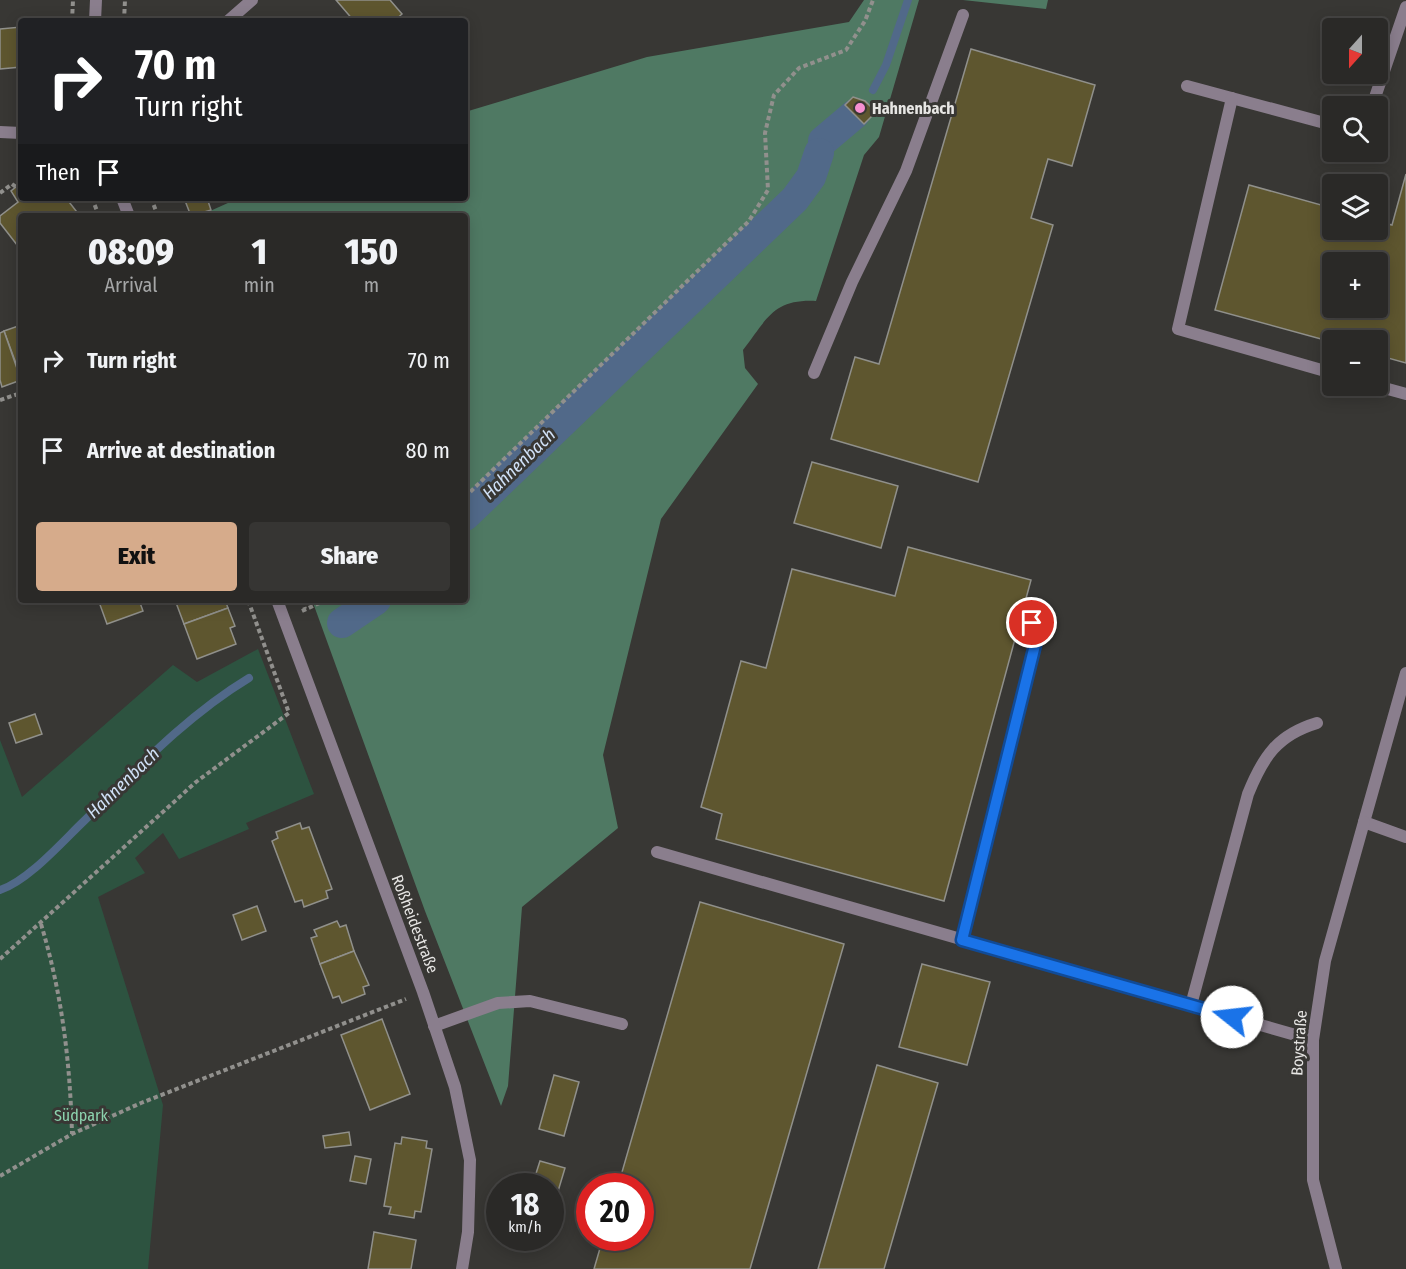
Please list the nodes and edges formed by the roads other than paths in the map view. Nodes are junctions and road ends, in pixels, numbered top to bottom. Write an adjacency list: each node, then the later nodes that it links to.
1 (96, 0): 5 (street)
2 (252, 0): 6 (street)
3 (1406, 7): 8 (street)
4 (963, 15): 14 (street)
5 (95, 18)
6 (231, 18)
7 (1187, 86): 9 (street)
8 (1375, 96)
9 (1232, 98): 10 (street); 13 (street)
10 (1322, 122)
11 (0, 132): 12 (street)
12 (18, 133)
13 (1322, 370)
14 (814, 373)
15 (1388, 389): 16 (street)
16 (1406, 394)
17 (278, 603): 27 (street, Roßheidestraße)
18 (1032, 623): 24 (street)
19 (1406, 673): 21 (street, Boystraße)
20 (1317, 723): 25 (street)
21 (1364, 822): 22 (street); 28 (street, Boystraße)
22 (1406, 837)
23 (657, 852): 24 (street)
24 (962, 940): 25 (street)
25 (1191, 1005): 28 (street)
26 (622, 1024): 27 (street)
27 (434, 1026): 29 (street, Roßheidestraße)
28 (1313, 1040): 30 (street, Boystraße)
29 (462, 1269)
30 (1336, 1269)

